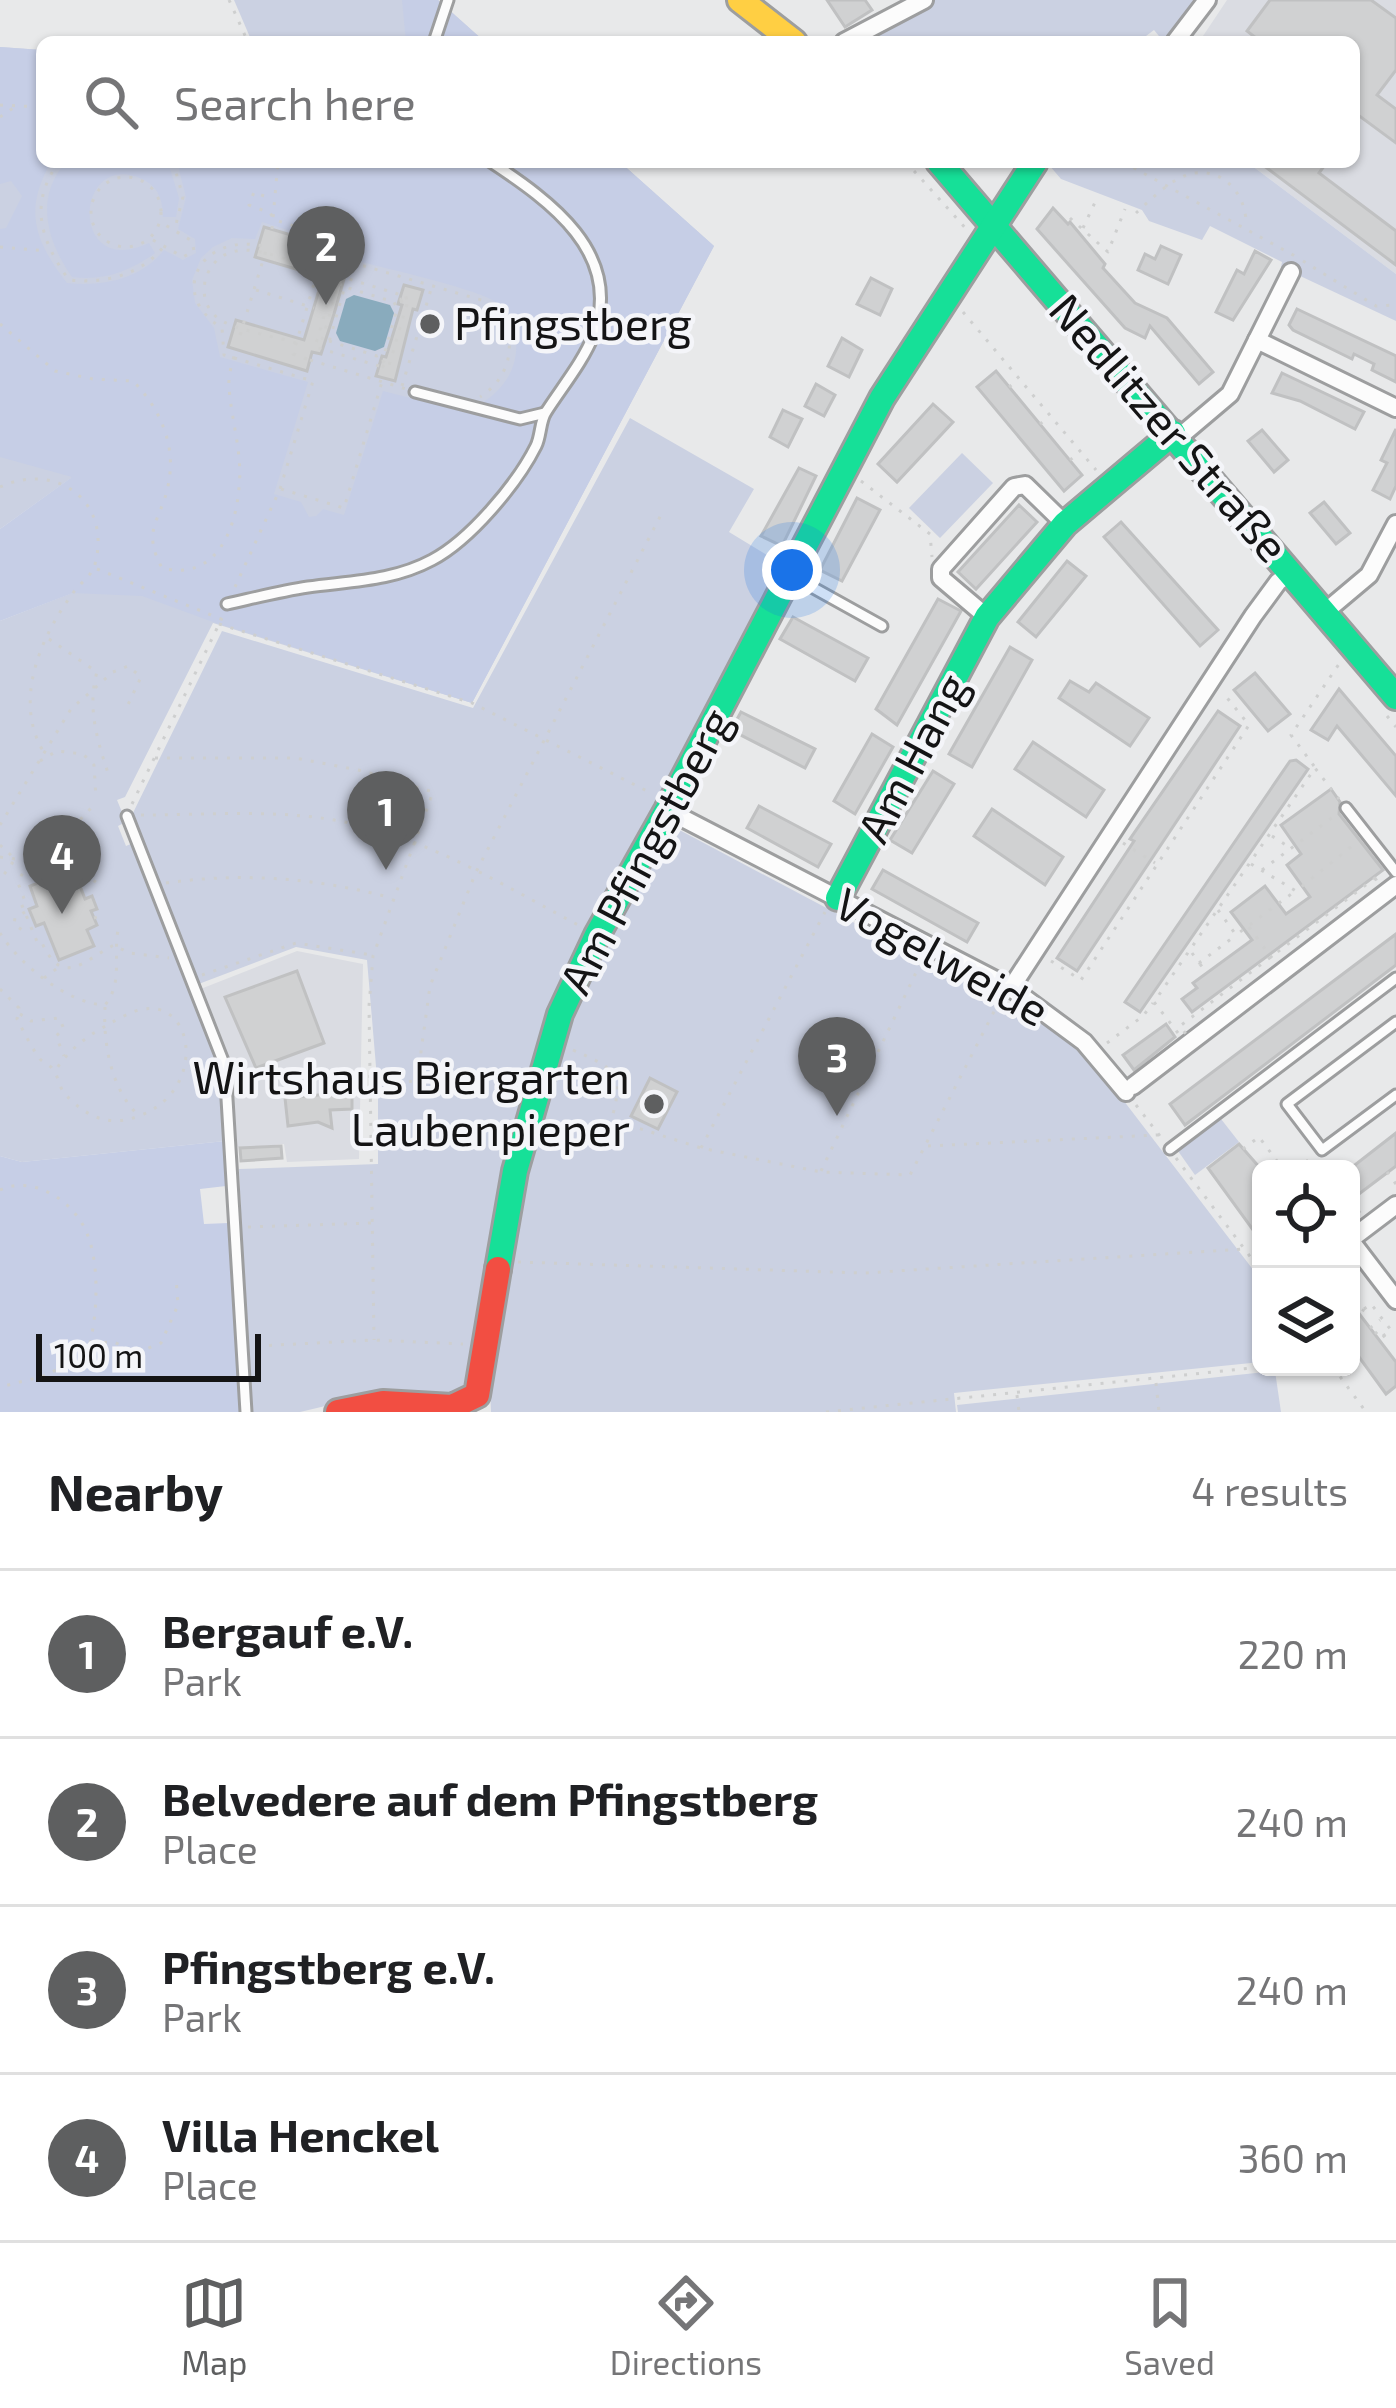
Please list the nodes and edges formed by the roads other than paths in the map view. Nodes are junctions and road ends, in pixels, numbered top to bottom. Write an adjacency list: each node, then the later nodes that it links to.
1 (448, 0): 5 (lane)
2 (740, 0): 6 (street)
3 (924, 0): 7 (street)
4 (1207, 0): 8 (street)
5 (436, 36)
6 (786, 36)
7 (855, 36)
8 (1180, 36)
9 (500, 168): 17 (lane)
10 (944, 168): 12 (street, Nedlitzer Straße)
11 (1031, 168): 12 (street, Am Pfingstberg)
12 (994, 223): 18 (street, Nedlitzer Straße); 22 (street, Am Pfingstberg)
13 (1291, 272): 14 (street)
14 (1257, 340): 16 (street); 18 (street)
15 (415, 392): 17 (lane)
16 (1396, 408)
17 (545, 413): 23 (lane)
18 (1176, 436): 19 (street, Am Hang); 21 (street, Nedlitzer Straße)
19 (1065, 524): 25 (street, Am Hang); 25 (street)
20 (1396, 524): 24 (street)
21 (1292, 572): 24 (street, Nedlitzer Straße); 35 (street)
22 (790, 574): 26 (lane); 28 (street, Am Pfingstberg)
23 (227, 604)
24 (1325, 612): 27 (street, Nedlitzer Straße)
25 (987, 617): 33 (street, Am Hang)
26 (882, 626)
27 (1396, 697)
28 (669, 807): 33 (street, Vogelweide); 44 (street, Am Pfingstberg)
29 (1346, 808): 31 (lane)
30 (127, 816): 43 (lane)
31 (1396, 872)
32 (1396, 885): 35 (street, Vogelweide)
33 (838, 898): 35 (street, Vogelweide)
34 (1396, 978): 38 (lane)
35 (1011, 988)
36 (1396, 1022): 37 (lane)
37 (1396, 1095)
38 (1170, 1149)
39 (1396, 1205): 40 (street)
40 (1360, 1233)
41 (1360, 1253): 42 (street)
42 (1395, 1303)
43 (247, 1412)
44 (338, 1412)

